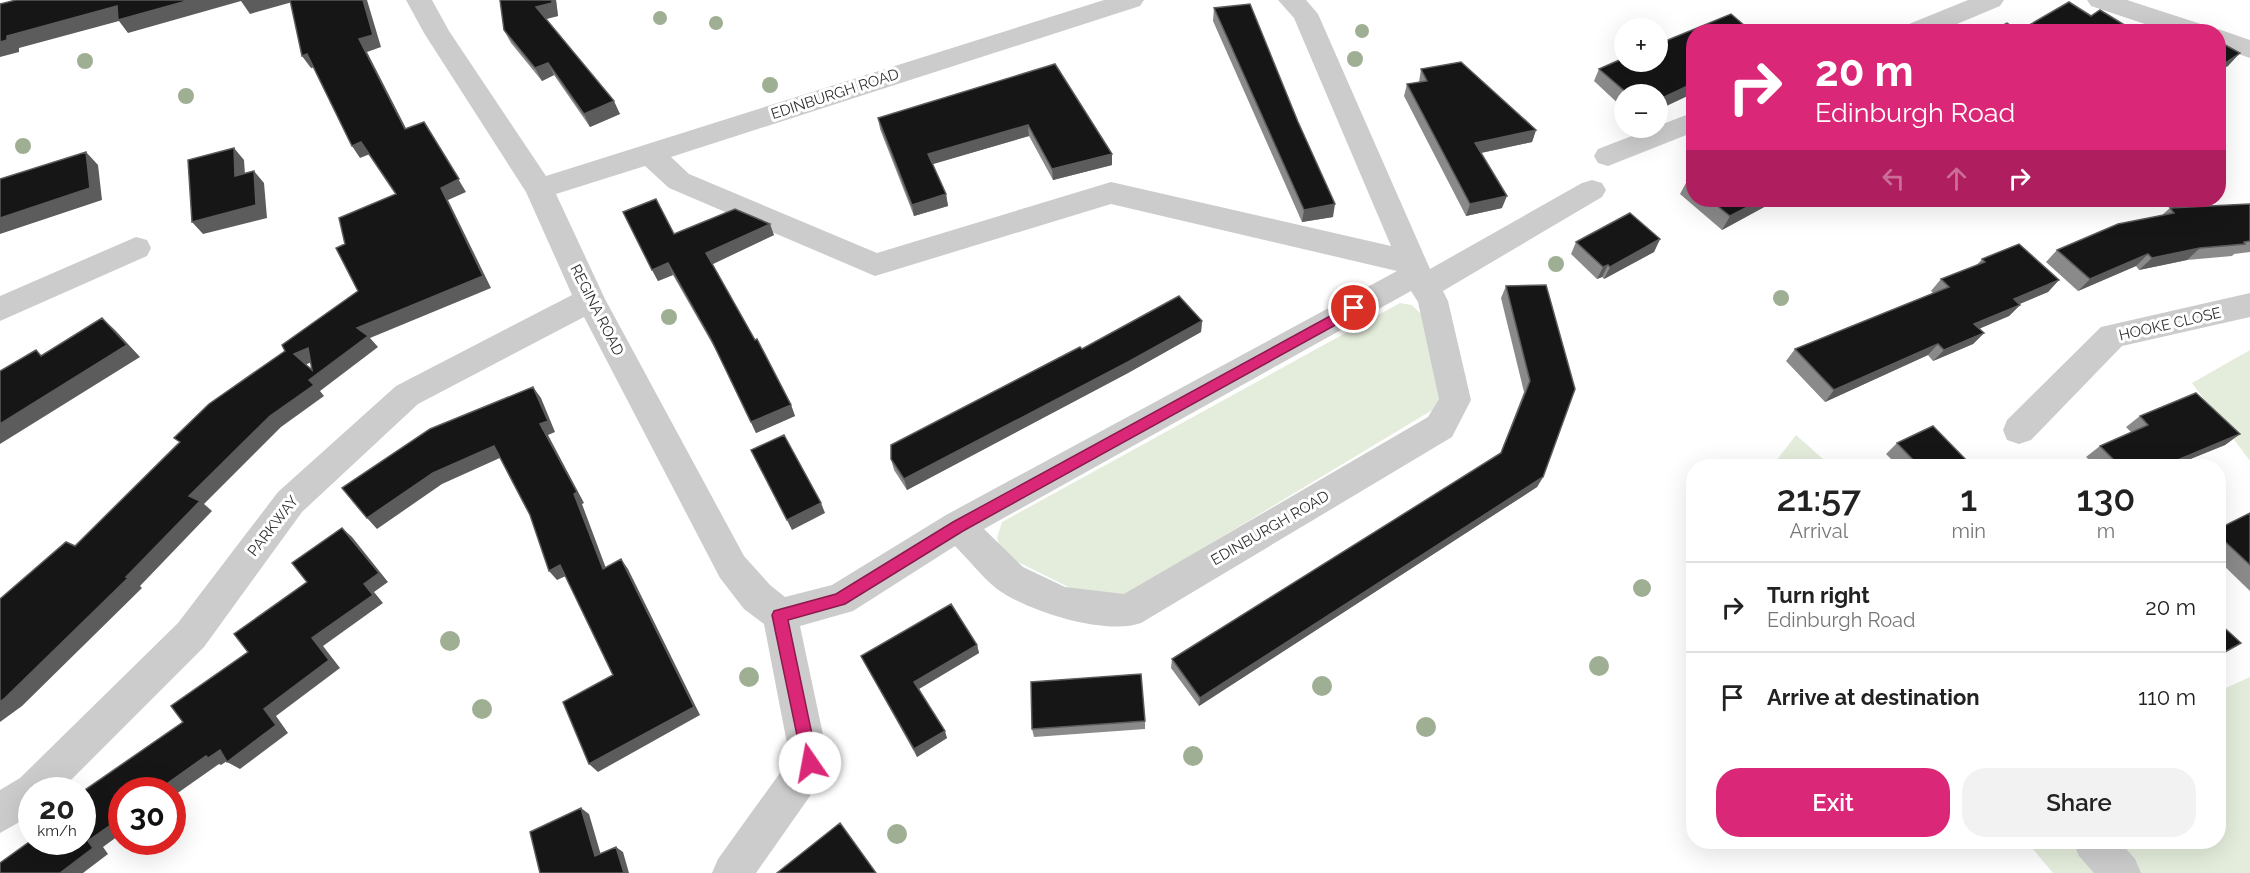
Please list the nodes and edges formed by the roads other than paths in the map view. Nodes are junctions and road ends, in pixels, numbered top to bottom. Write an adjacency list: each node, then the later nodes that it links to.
1 (419, 0): 13 (street, REGINA ROAD)
2 (1131, 0): 11 (street, EDINBURGH ROAD)
3 (1291, 0): 16 (street, EDINBURGH ROAD)
4 (1991, 0): 6 (street)
5 (2100, 0): 7 (street)
6 (1932, 24)
7 (2174, 24)
8 (2226, 41): 9 (street)
9 (2250, 49)
10 (1686, 124): 12 (street)
11 (649, 153): 13 (street, EDINBURGH ROAD); 16 (street)
12 (1608, 156)
13 (539, 189): 17 (street, REGINA ROAD)
14 (1592, 190): 16 (street)
15 (136, 248): 19 (street)
16 (1418, 275): 21 (street); 21 (street, EDINBURGH ROAD)
17 (590, 300): 22 (street, REGINA ROAD); 23 (street, PARKWAY)
18 (2250, 305): 20 (street, HOOKE CLOSE)
19 (0, 309)
20 (2019, 430)
21 (958, 526): 22 (street)
22 (780, 615): 27 (street)
23 (46, 777)
24 (18, 801): 25 (street, PARKWAY)
25 (0, 813)
26 (2099, 849): 28 (street)
27 (732, 873)
28 (2121, 873)

